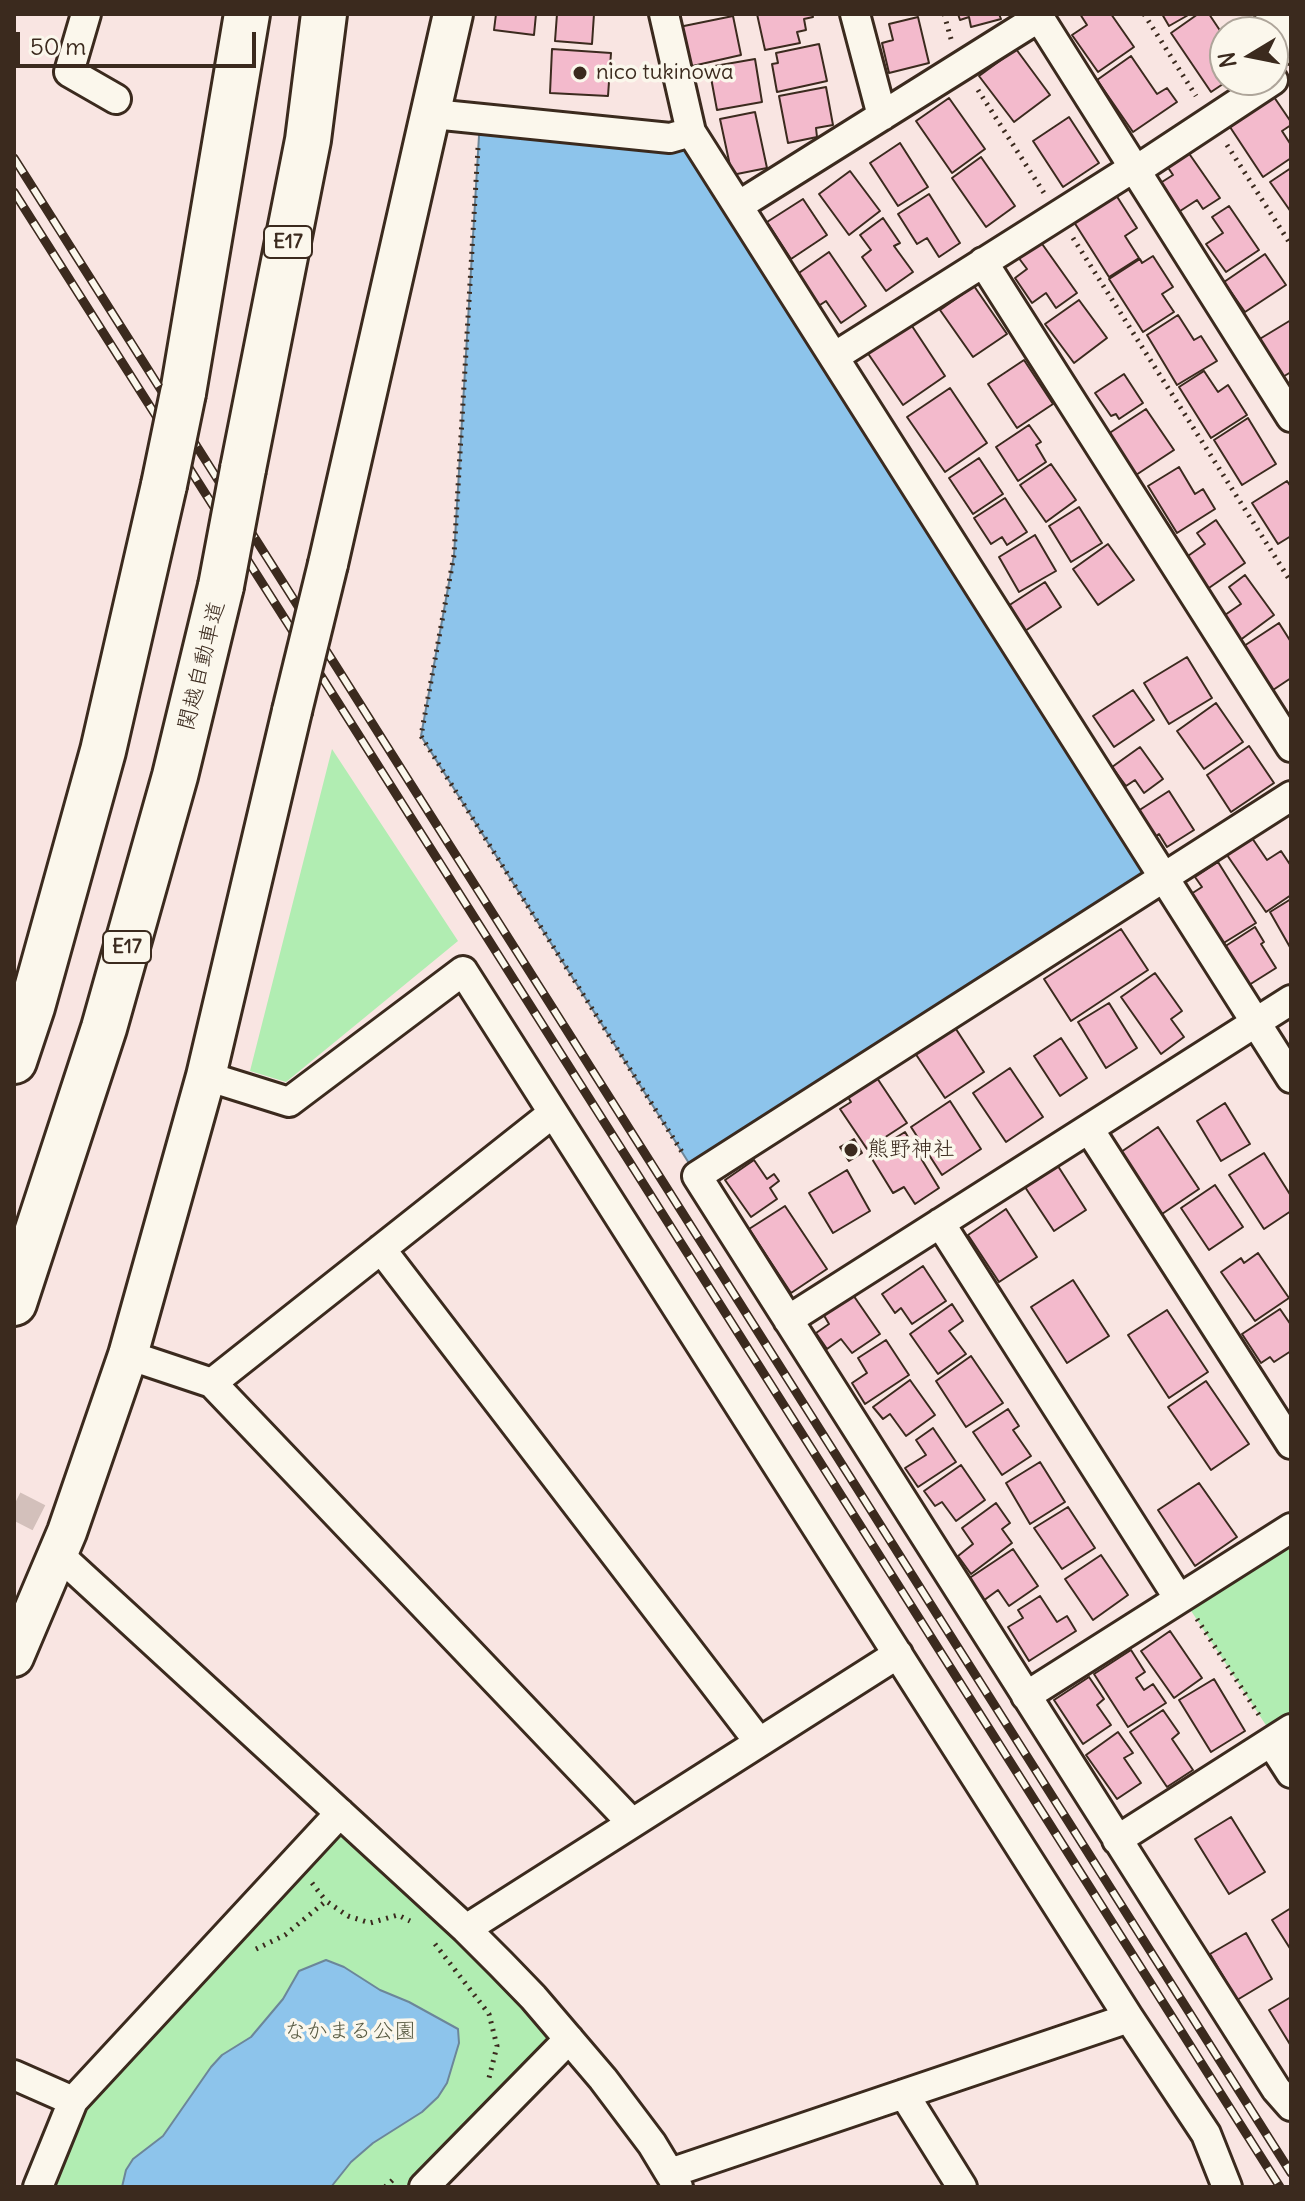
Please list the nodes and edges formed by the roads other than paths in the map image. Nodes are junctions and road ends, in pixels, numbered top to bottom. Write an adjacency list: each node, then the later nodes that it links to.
1 (86, 14): 11 (street)
2 (247, 14): 25 (highway, bridge)
3 (324, 14): 32 (highway, 関越自動車道 / E17, bridge)
4 (453, 14): 12 (street)
5 (664, 14): 14 (street)
6 (855, 14): 13 (street)
7 (1275, 14): 9 (street)
8 (1038, 16): 13 (street); 15 (street)
9 (1291, 44)
10 (1248, 96): 15 (street)
11 (116, 99)
12 (433, 114): 14 (street); 26 (street, bridge)
13 (882, 116): 16 (street)
14 (691, 132): 16 (street)
15 (1134, 169): 17 (street); 19 (street)
16 (738, 206): 18 (street)
17 (983, 262): 18 (street); 20 (street)
18 (834, 357): 22 (street)
19 (1291, 417)
20 (1291, 747)
21 (1291, 796): 22 (street)
22 (1164, 877): 24 (street); 33 (street)
23 (1291, 1000): 24 (street)
24 (1256, 1023): 27 (street); 29 (street)
25 (14, 1061)
26 (206, 1076): 28 (street); 34 (street)
27 (1291, 1078)
28 (553, 1113): 31 (street); 40 (street)
29 (1089, 1129): 30 (street); 36 (street)
30 (940, 1223): 33 (street); 39 (street)
31 (381, 1249): 35 (street); 44 (street)
32 (14, 1303)
33 (788, 1320): 42 (street)
34 (128, 1355): 35 (street); 38 (street)
35 (212, 1383): 47 (street)
36 (1291, 1444)
37 (1291, 1528): 39 (street)
38 (58, 1554): 41 (street); 46 (street)
39 (1181, 1598): 42 (street)
40 (898, 1654): 44 (street); 50 (street)
41 (14, 1657)
42 (1026, 1696): 48 (street)
43 (1279, 1737): 45 (street); 48 (street)
44 (759, 1742): 47 (street)
45 (1291, 1773)
46 (340, 1813): 49 (street); 54 (street)
47 (632, 1823): 49 (street)
48 (1117, 1840): 55 (street)
49 (466, 1929): 51 (street)
50 (1129, 2018): 53 (street); 60 (street)
51 (569, 2039): 56 (street); 58 (street)
52 (14, 2075): 54 (street)
53 (904, 2094): 56 (street); 59 (street)
54 (73, 2101): 57 (street)
55 (1291, 2106)
56 (674, 2180)
57 (38, 2187)
58 (424, 2187)
59 (962, 2187)
60 (1227, 2187)

